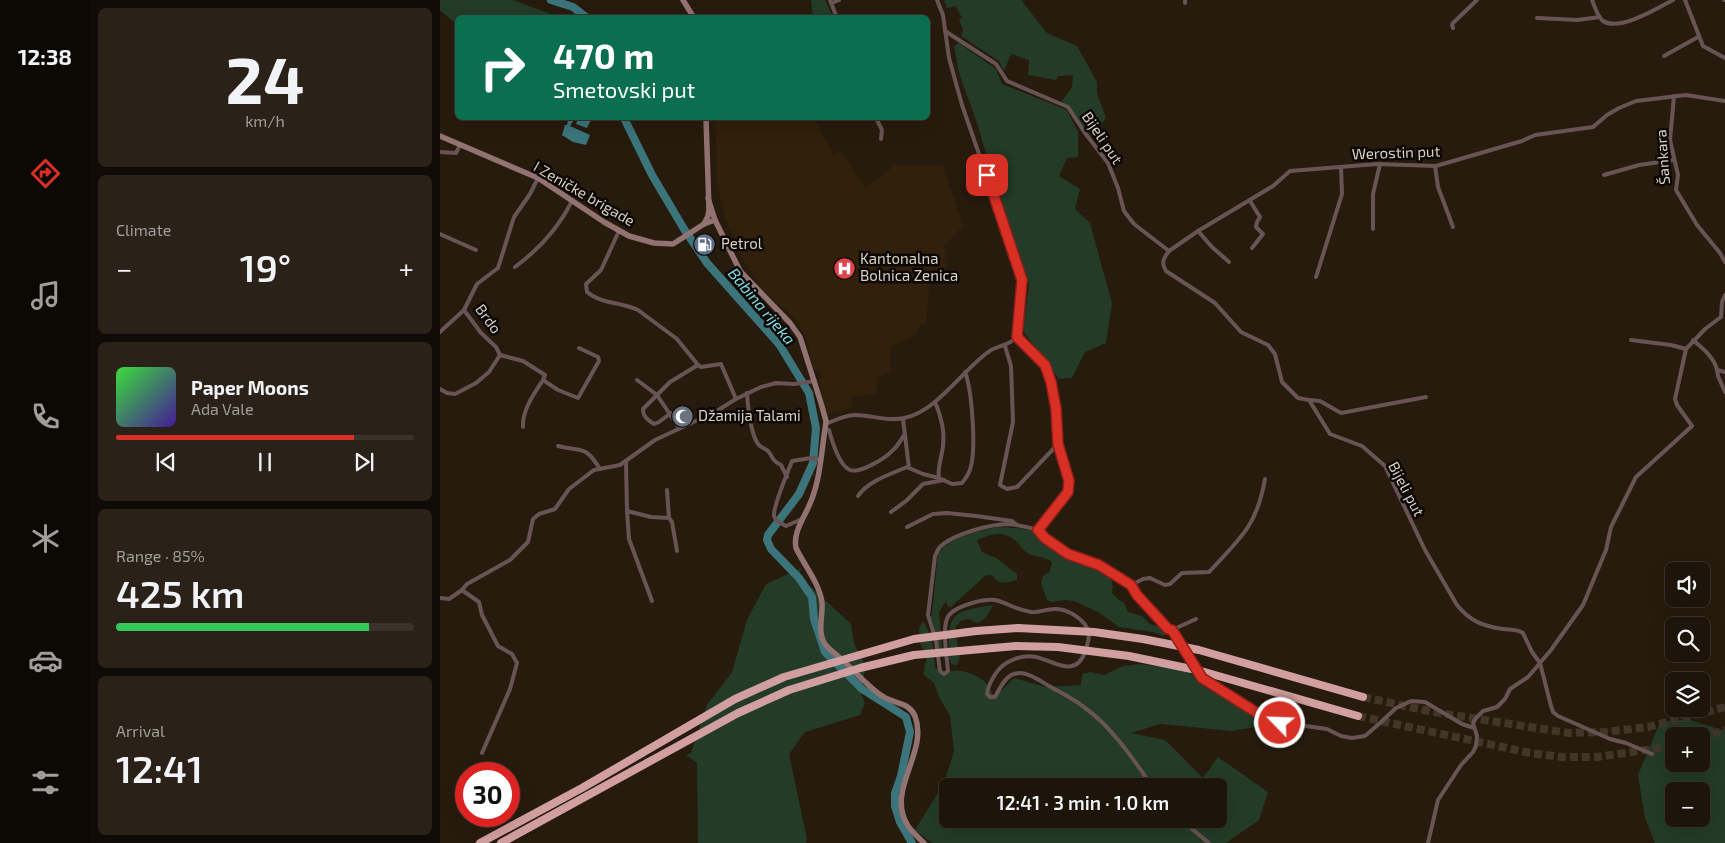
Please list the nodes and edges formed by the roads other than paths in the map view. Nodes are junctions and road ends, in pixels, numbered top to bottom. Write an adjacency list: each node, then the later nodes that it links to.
1 (683, 0): 9 (main road)
2 (840, 0): 8 (street)
3 (938, 0): 14 (street)
4 (1478, 0): 13 (street)
5 (1592, 0): 11 (street)
6 (1672, 0): 11 (street)
7 (1685, 0): 15 (street)
8 (831, 2): 10 (street)
9 (692, 15)
10 (836, 15)
11 (1600, 17): 12 (street)
12 (1537, 18)
13 (1453, 28)
14 (945, 31): 44 (street, Bijeli put); 52 (street)
15 (1698, 36): 16 (street); 17 (street)
16 (1664, 56)
17 (1725, 58)
18 (1674, 96): 19 (street, Werostin put); 26 (street, Šankara); 28 (street, Werostin put)
19 (1725, 101)
20 (706, 120): 32 (main road)
21 (877, 120): 23 (street)
22 (440, 136): 24 (main road, I Zeničke brigade)
23 (881, 139)
24 (460, 145): 25 (street); 31 (main road, I Zeničke brigade)
25 (440, 152)
26 (1674, 160): 30 (street); 46 (street, Šankara)
27 (1380, 164): 28 (street, Werostin put); 29 (street, Werostin put); 38 (street)
28 (1434, 166): 37 (street)
29 (1342, 167): 34 (street, Werostin put); 48 (street)
30 (1604, 175)
31 (538, 178): 33 (main road, I Zeničke brigade); 50 (street, Brdo)
32 (708, 198): 35 (main road); 36 (main road)
33 (572, 201): 39 (main road, I Zeničke brigade); 47 (street)
34 (1250, 201): 40 (street, Werostin put); 42 (street)
35 (715, 220): 36 (main road, I Zeničke brigade); 65 (main road)
36 (704, 224): 39 (main road, I Zeničke brigade)
37 (1453, 227)
38 (1373, 229)
39 (619, 231): 59 (street)
40 (1198, 231): 44 (street, Werostin put); 45 (street)
41 (440, 234): 43 (street)
42 (1252, 248)
43 (476, 250)
44 (1169, 251): 72 (street, Bijeli put)
45 (1229, 262)
46 (1725, 262)
47 (515, 267)
48 (1316, 277)
49 (1725, 295): 54 (street)
50 (464, 310): 51 (street); 58 (street, Brdo)
51 (440, 332)
52 (1017, 337): 55 (street); 80 (street)
53 (1631, 340): 57 (street)
54 (1693, 340): 57 (street); 60 (street)
55 (1005, 346): 61 (street); 80 (street)
56 (579, 348): 63 (street)
57 (1686, 348): 106 (street)
58 (500, 355): 63 (street); 66 (street, Brdo)
59 (698, 366): 69 (street); 71 (street)
60 (1717, 370): 62 (street); 67 (street)
61 (965, 372): 73 (street); 89 (street)
62 (1725, 372)
63 (543, 380): 77 (street)
64 (638, 380): 69 (street)
65 (815, 381): 68 (street); 76 (main road)
66 (440, 389)
67 (1725, 392)
68 (747, 393): 71 (street); 86 (street)
69 (657, 395): 74 (street); 74 (street)
70 (1426, 397): 72 (street)
71 (736, 399): 78 (street)
72 (1309, 400): 106 (street, Bijeli put)
73 (935, 402): 75 (street); 87 (street)
74 (671, 413): 78 (street)
75 (903, 419): 76 (street); 79 (street)
76 (826, 426): 79 (street); 82 (main road)
77 (523, 427)
78 (679, 428): 83 (street)
79 (905, 434): 84 (street)
80 (1058, 444): 98 (street)
81 (558, 446): 85 (street)
82 (819, 460): 86 (street); 95 (main road)
83 (626, 462): 85 (street); 92 (street)
84 (910, 468): 87 (street); 91 (street)
85 (600, 469): 101 (street)
86 (787, 477): 95 (street)
87 (939, 478): 89 (street)
88 (1265, 479): 100 (street)
89 (944, 480): 93 (street)
90 (667, 490): 94 (street)
91 (858, 496)
92 (627, 511): 94 (street); 103 (street)
93 (891, 512)
94 (669, 518): 99 (street)
95 (803, 519): 116 (main road)
96 (1017, 525): 97 (street); 98 (street); 112 (street)
97 (907, 527)
98 (1038, 530): 100 (street)
99 (677, 551)
100 (1131, 585): 105 (street)
101 (462, 590): 102 (street); 110 (street)
102 (440, 598)
103 (652, 601)
104 (1196, 619): 105 (street)
105 (1172, 630): 109 (street)
106 (1540, 663): 109 (street); 111 (street, Bijeli put)
107 (1363, 697): 114 (highway)
108 (1358, 716): 115 (highway)
109 (1474, 728): 118 (street)
110 (482, 753)
111 (1652, 754)
112 (1146, 778)
113 (1191, 828): 117 (street)
114 (480, 843)
115 (501, 843)
116 (924, 843)
117 (1209, 843)
118 (1428, 843)

